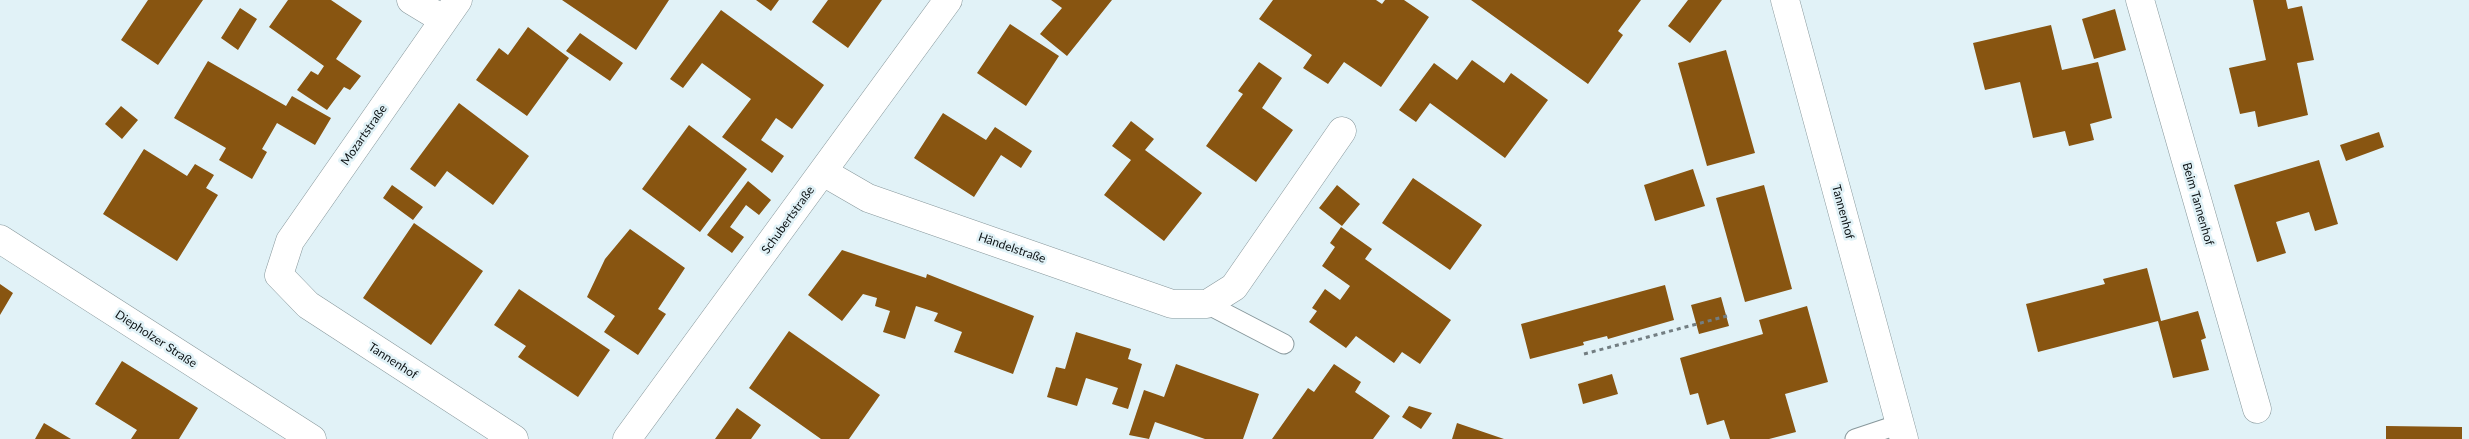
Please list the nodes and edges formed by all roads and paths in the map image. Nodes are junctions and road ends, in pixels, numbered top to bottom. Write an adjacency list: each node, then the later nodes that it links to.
1 (411, 0): 5 (street)
2 (948, 0): 7 (street, Schubertstraße)
3 (1785, 0): 15 (street, Tannenhof)
4 (2140, 0): 14 (street, Beim Tannenhof)
5 (451, 10): 9 (street, Mozartstraße)
6 (1342, 131): 10 (street)
7 (823, 172): 10 (street, Händelstraße); 18 (street, Schubertstraße)
8 (0, 239): 16 (street, Diepholzer Straße)
9 (279, 274): 17 (street, Tannenhof)
10 (1207, 304): 12 (lane, Händelstraße)
11 (1727, 316): 13 (path)
12 (1284, 344)
13 (1584, 354)
14 (2257, 408)
15 (1902, 432): 19 (lane, Tannenhof)
16 (312, 439)
17 (514, 439)
18 (628, 439)
19 (1855, 439)

